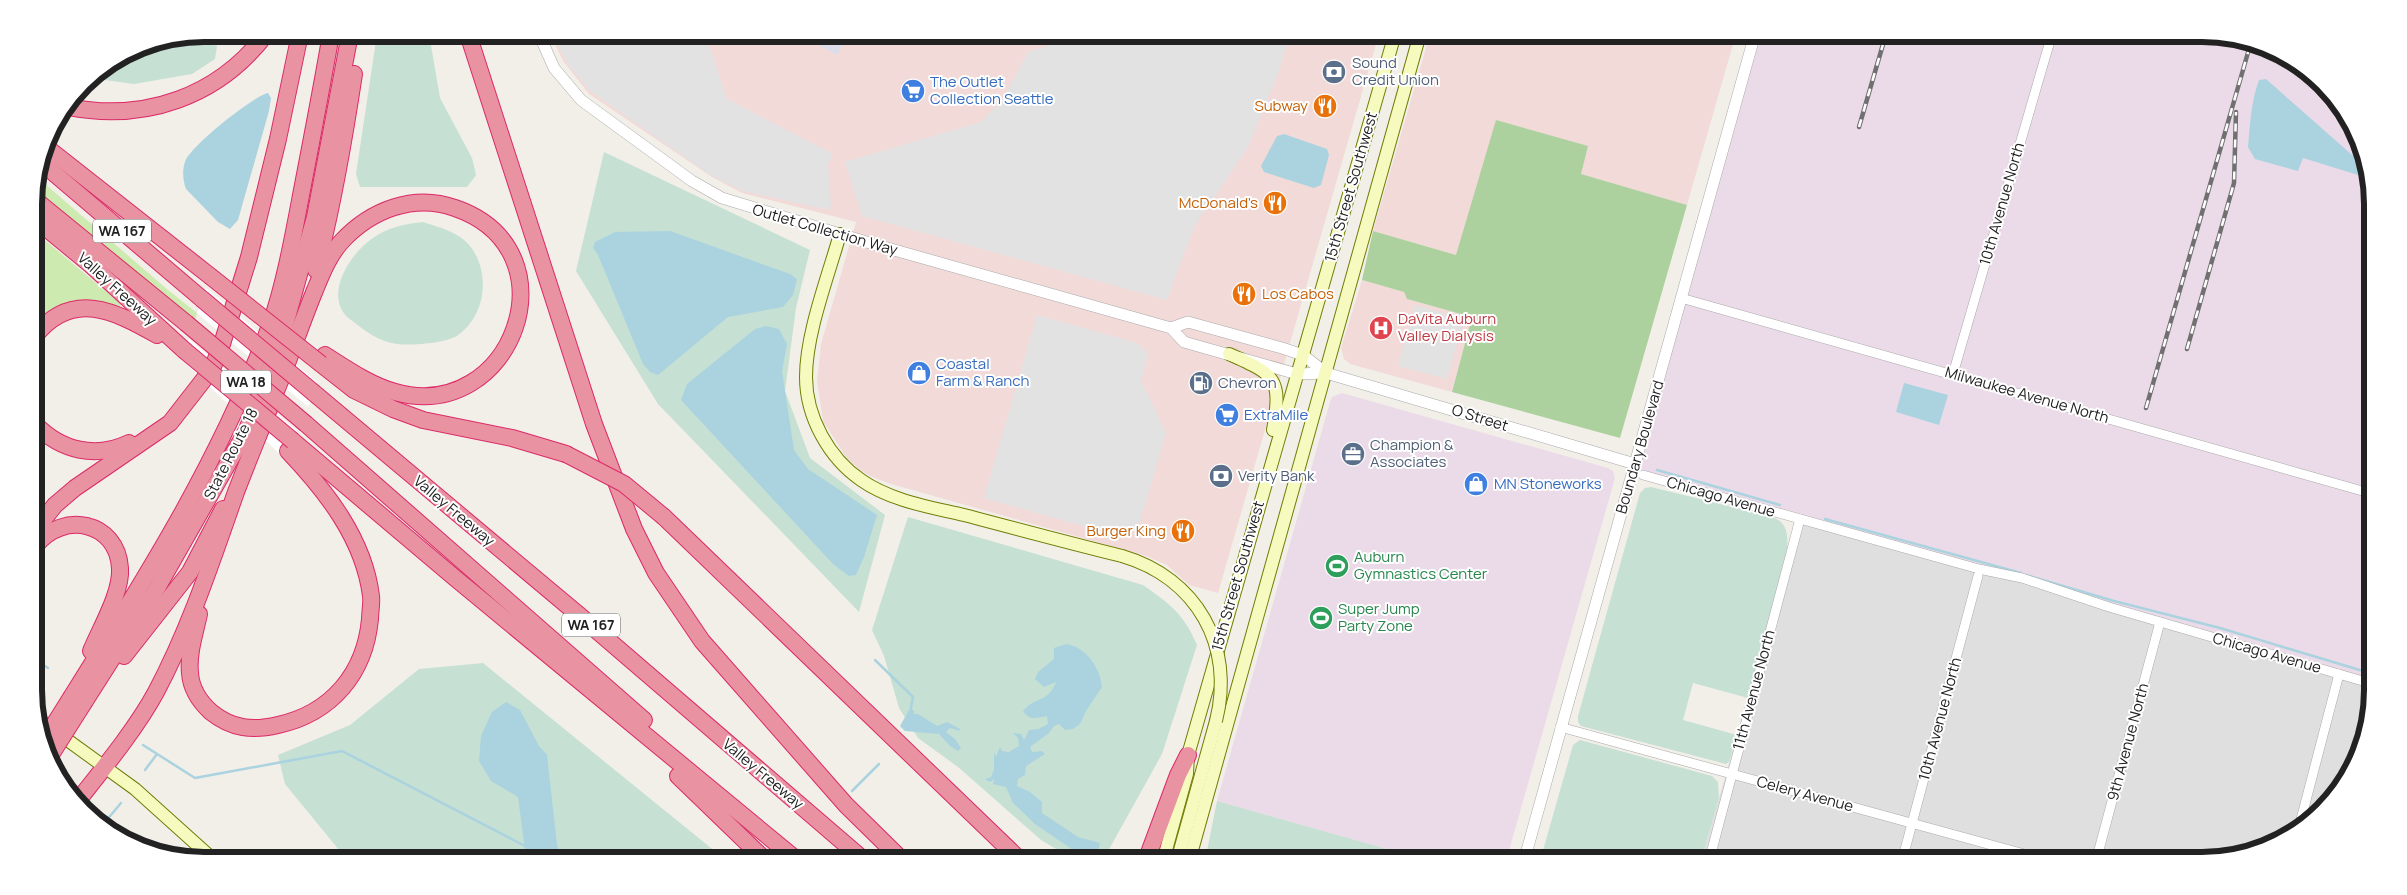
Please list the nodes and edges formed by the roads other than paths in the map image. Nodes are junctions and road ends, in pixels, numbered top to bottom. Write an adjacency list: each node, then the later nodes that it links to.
1 (258, 42): 12 (highway)
2 (298, 42): 29 (highway)
3 (330, 42): 47 (highway, State Route 18 / WA 18)
4 (348, 42): 46 (highway, State Route 18 / WA 18)
5 (359, 42): 19 (highway)
6 (471, 42): 64 (highway)
7 (543, 42): 17 (street, Outlet Collection Way)
8 (1393, 42): 24 (main road, 15th Street Southwest)
9 (1418, 42): 26 (main road, 15th Street Southwest)
10 (1753, 42): 18 (street, Boundary Boulevard)
11 (2050, 42): 28 (street, 10th Avenue North)
12 (75, 108)
13 (51, 152): 25 (highway, bridge)
14 (47, 168): 63 (highway, Valley Freeway / WA 167, bridge)
15 (43, 206): 62 (highway, WA 167, bridge)
16 (43, 225): 22 (highway, Valley Freeway / WA 167)
17 (840, 234): 21 (street, Outlet Collection Way); 69 (main road, bridge)
18 (1681, 298): 28 (street, Milwaukee Avenue North); 33 (street, Boundary Boulevard)
19 (302, 321): 25 (highway); 32 (highway)
20 (43, 328): 22 (highway)
21 (1171, 328): 23 (street, Outlet Collection Way); 24 (street, Outlet Collection Way)
22 (184, 350): 31 (highway, Valley Freeway / WA 167, bridge)
23 (1230, 354): 27 (street, Outlet Collection Way); 35 (main road)
24 (1303, 355): 26 (street, O Street); 27 (main road, 15th Street Southwest)
25 (323, 359): 53 (highway, bridge)
26 (1326, 373): 27 (street, O Street); 33 (street, O Street); 70 (main road, 15th Street Southwest)
27 (1297, 374): 35 (main road, 15th Street Southwest)
28 (1953, 374): 36 (street, Milwaukee Avenue North)
29 (170, 423): 30 (highway); 38 (highway)
30 (43, 432)
31 (290, 446): 41 (highway); 43 (highway, WA 167)
32 (247, 462): 41 (highway); 46 (highway)
33 (1635, 464): 49 (street, Boundary Boulevard)
34 (1643, 475): 37 (street, Chicago Avenue)
35 (1263, 490): 52 (main road, 15th Street Southwest)
36 (2364, 491)
37 (1800, 519): 42 (street, Chicago Avenue); 55 (street, 11th Avenue North)
38 (42, 521)
39 (42, 539): 47 (highway)
40 (1978, 576): 58 (street, 10th Avenue North)
41 (207, 577): 54 (highway)
42 (2160, 622): 44 (street, Chicago Avenue); 75 (street, 9th Avenue North)
43 (538, 645): 60 (highway); 61 (highway, WA 167)
44 (2339, 674): 45 (street, Chicago Avenue); 57 (street)
45 (2364, 681)
46 (98, 682): 47 (highway, State Route 18 / WA 18)
47 (78, 699): 50 (highway, State Route 18 / WA 18, bridge); 51 (highway, State Route 18 / WA 18, bridge)
48 (47, 725): 54 (main road)
49 (1560, 726): 55 (street, Celery Avenue); 71 (street, Boundary Boulevard)
50 (49, 734)
51 (54, 750)
52 (1188, 754): 67 (highway); 68 (main road, 15th Street Southwest)
53 (923, 765): 65 (highway); 66 (highway)
54 (105, 767): 56 (highway); 59 (main road)
55 (1732, 774): 58 (street, Celery Avenue); 72 (street, 11th Avenue North)
56 (82, 796)
57 (2301, 819)
58 (1912, 823): 73 (street, 10th Avenue North); 74 (street, Celery Avenue)
59 (204, 852)
60 (756, 852)
61 (787, 852)
62 (789, 852)
63 (855, 852)
64 (893, 852)
65 (1002, 852)
66 (1012, 852)
67 (1149, 852)
68 (1165, 852)
69 (1180, 852)
70 (1192, 852)
71 (1526, 852)
72 (1710, 852)
73 (1904, 852)
74 (2017, 852)
75 (2098, 852)

